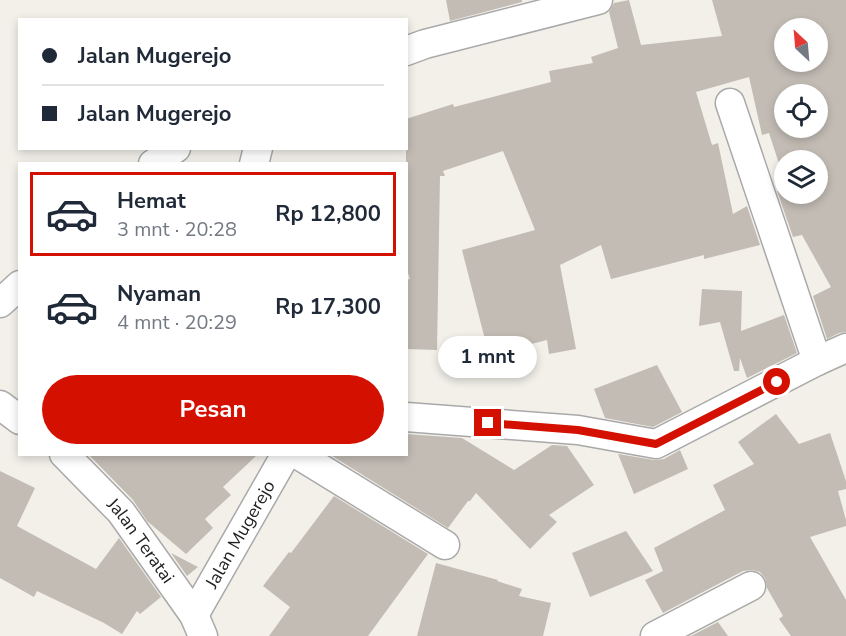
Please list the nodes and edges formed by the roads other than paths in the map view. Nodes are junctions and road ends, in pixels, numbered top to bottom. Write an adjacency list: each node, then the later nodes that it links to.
1 (598, 0): 2 (street)
2 (408, 50)
3 (730, 103): 9 (street)
4 (173, 150): 5 (street)
5 (156, 162)
6 (18, 287): 7 (street)
7 (0, 303)
8 (846, 348): 9 (street)
9 (817, 361): 11 (street)
10 (0, 405): 12 (street)
11 (408, 417)
12 (18, 418)
13 (66, 456): 18 (street, Jalan Teratai)
14 (285, 456): 18 (street, Jalan Mugerejo)
15 (300, 456): 16 (street)
16 (445, 545)
17 (751, 586): 19 (street)
18 (199, 626)
19 (655, 636)

